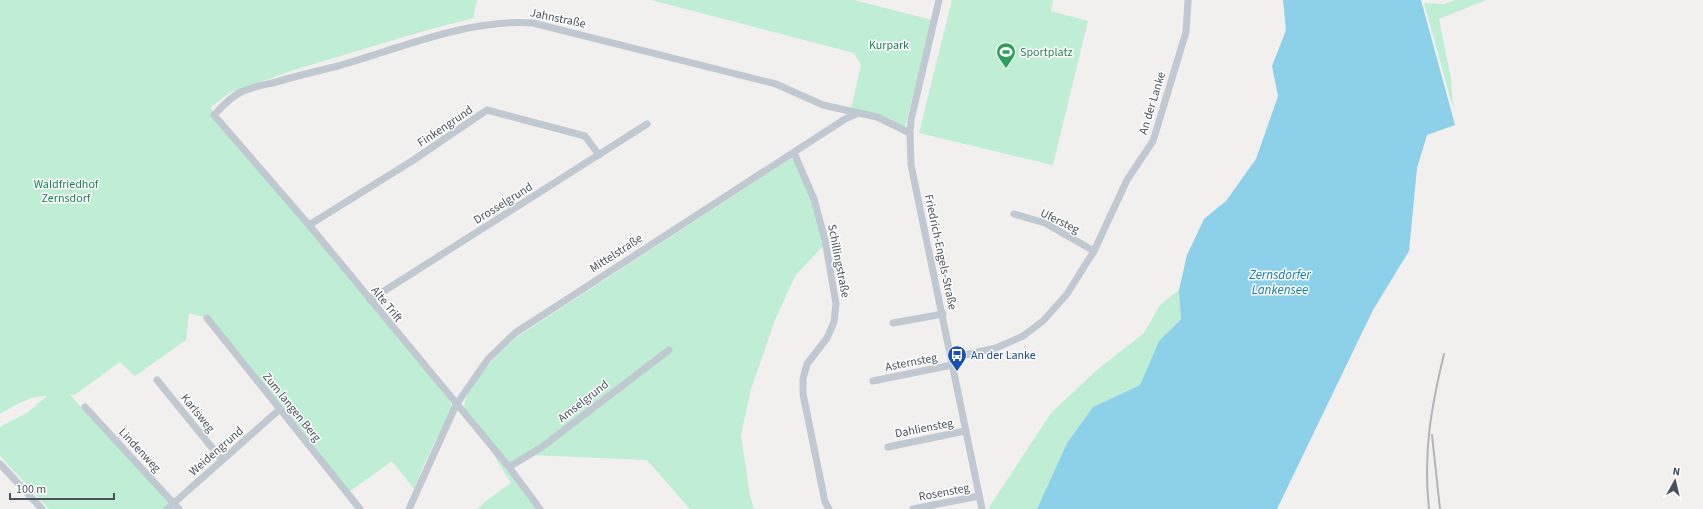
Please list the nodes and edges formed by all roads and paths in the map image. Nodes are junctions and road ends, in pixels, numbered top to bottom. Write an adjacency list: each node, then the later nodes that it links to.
1 (939, 0): 6 (street, Friedrich-Engels-Straße)
2 (1188, 0): 11 (street, An der Lanke)
3 (856, 114): 4 (street, Jahnstraße); 6 (street); 7 (street, Mittelstraße)
4 (214, 115): 10 (street, Alte Trift)
5 (648, 124): 8 (street, Drosselgrund)
6 (910, 133): 13 (street, Friedrich-Engels-Straße)
7 (794, 153): 20 (street, Mittelstraße); 36 (street, Schillingstraße)
8 (599, 155): 10 (street, Finkengrund); 12 (street, Drosselgrund)
9 (1014, 214): 11 (street, Ufersteg)
10 (308, 225): 12 (street, Alte Trift)
11 (1094, 251): 17 (street, An der Lanke)
12 (370, 300): 20 (street, Alte Trift)
13 (943, 314): 15 (street); 17 (street, Friedrich-Engels-Straße)
14 (207, 318): 22 (street, Zum langen Berg)
15 (892, 323)
16 (669, 350): 27 (street, Amselgrund)
17 (951, 361): 19 (street, Asternsteg); 23 (street, Friedrich-Engels-Straße)
18 (157, 380): 25 (street, Karlsweg)
19 (873, 381)
20 (456, 405): 27 (street, Alte Trift); 34 (street, Mittelstraße)
21 (85, 406): 29 (street, Lindenweg)
22 (280, 409): 25 (street, Weidengrund); 33 (street, Zum langen Berg)
23 (965, 431): 24 (street, Dahliensteg); 28 (street, Friedrich-Engels-Straße)
24 (888, 447)
25 (222, 460): 29 (street, Weidengrund)
26 (0, 464): 30 (street)
27 (509, 468): 35 (street, Alte Trift)
28 (979, 496): 37 (street, Rosensteg); 38 (street, Friedrich-Engels-Straße)
29 (174, 503): 31 (street, Weidengrund); 32 (street, Lindenweg)
30 (42, 509)
31 (167, 509)
32 (179, 509)
33 (360, 509)
34 (409, 509)
35 (540, 509)
36 (829, 509)
37 (913, 509)
38 (982, 509)

